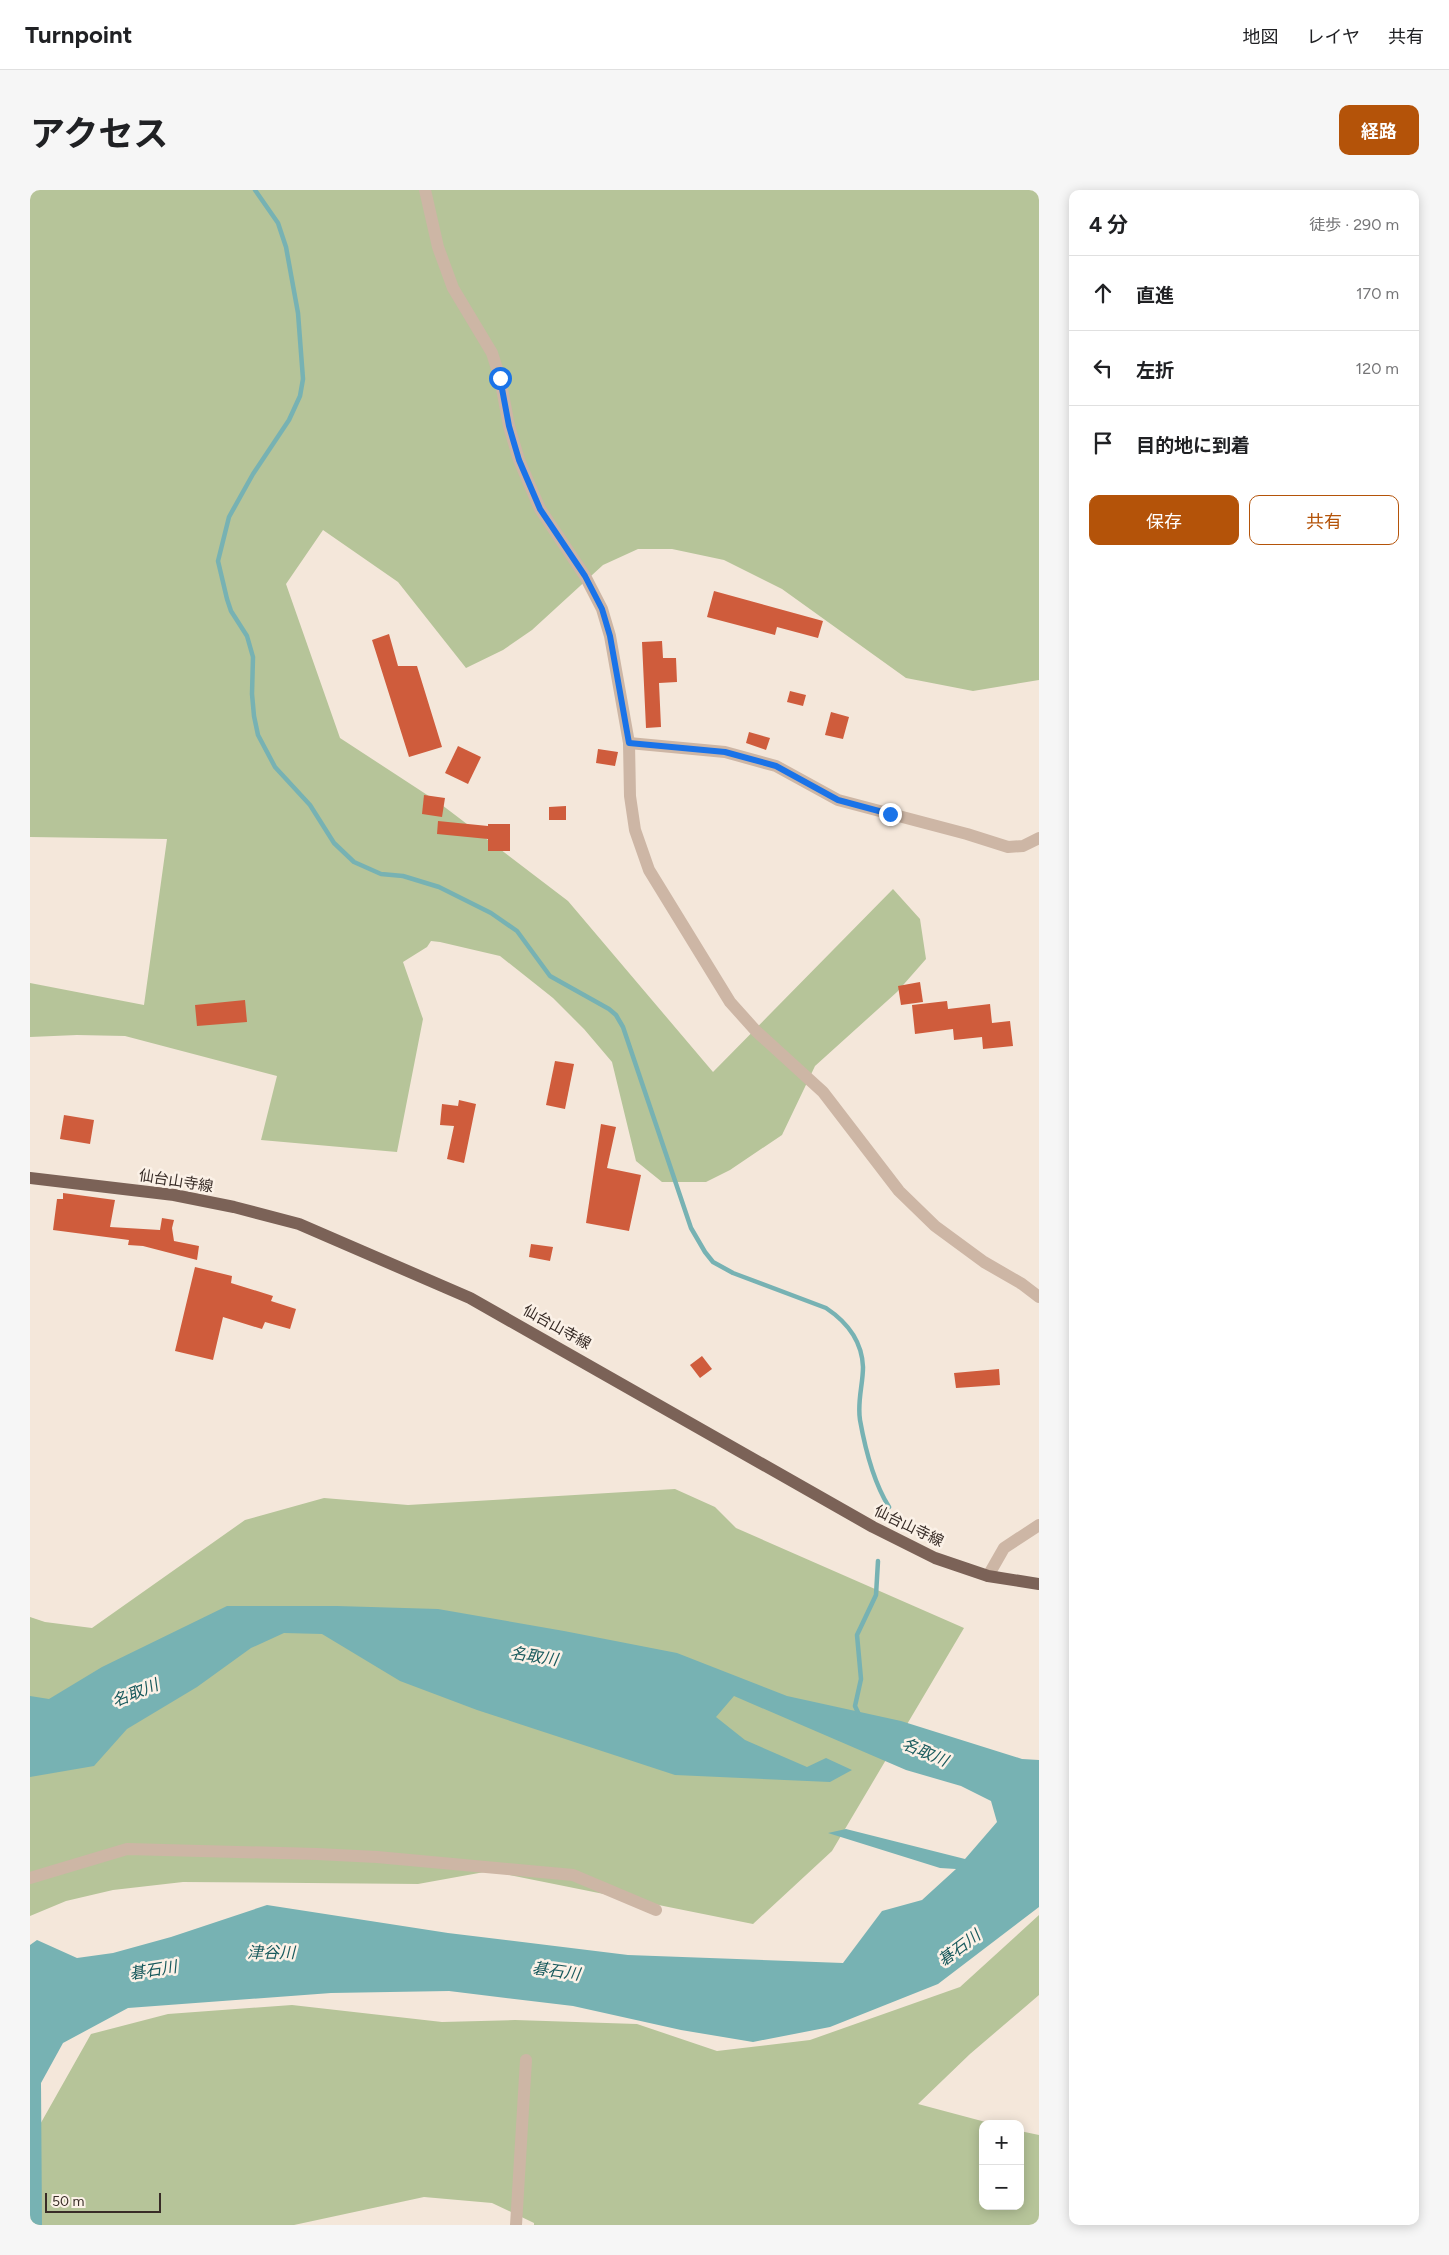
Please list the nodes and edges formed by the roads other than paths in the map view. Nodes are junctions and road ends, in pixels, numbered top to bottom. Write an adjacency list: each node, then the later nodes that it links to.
1 (425, 190): 2 (street)
2 (629, 743): 3 (street); 5 (street)
3 (1039, 838)
4 (30, 1178): 7 (main road, 仙台山寺線)
5 (1039, 1297)
6 (1039, 1525): 7 (street)
7 (988, 1576): 8 (main road, 仙台山寺線)
8 (1039, 1584)
9 (30, 1878): 10 (street)
10 (656, 1910)
11 (526, 2060): 12 (street)
12 (516, 2225)

